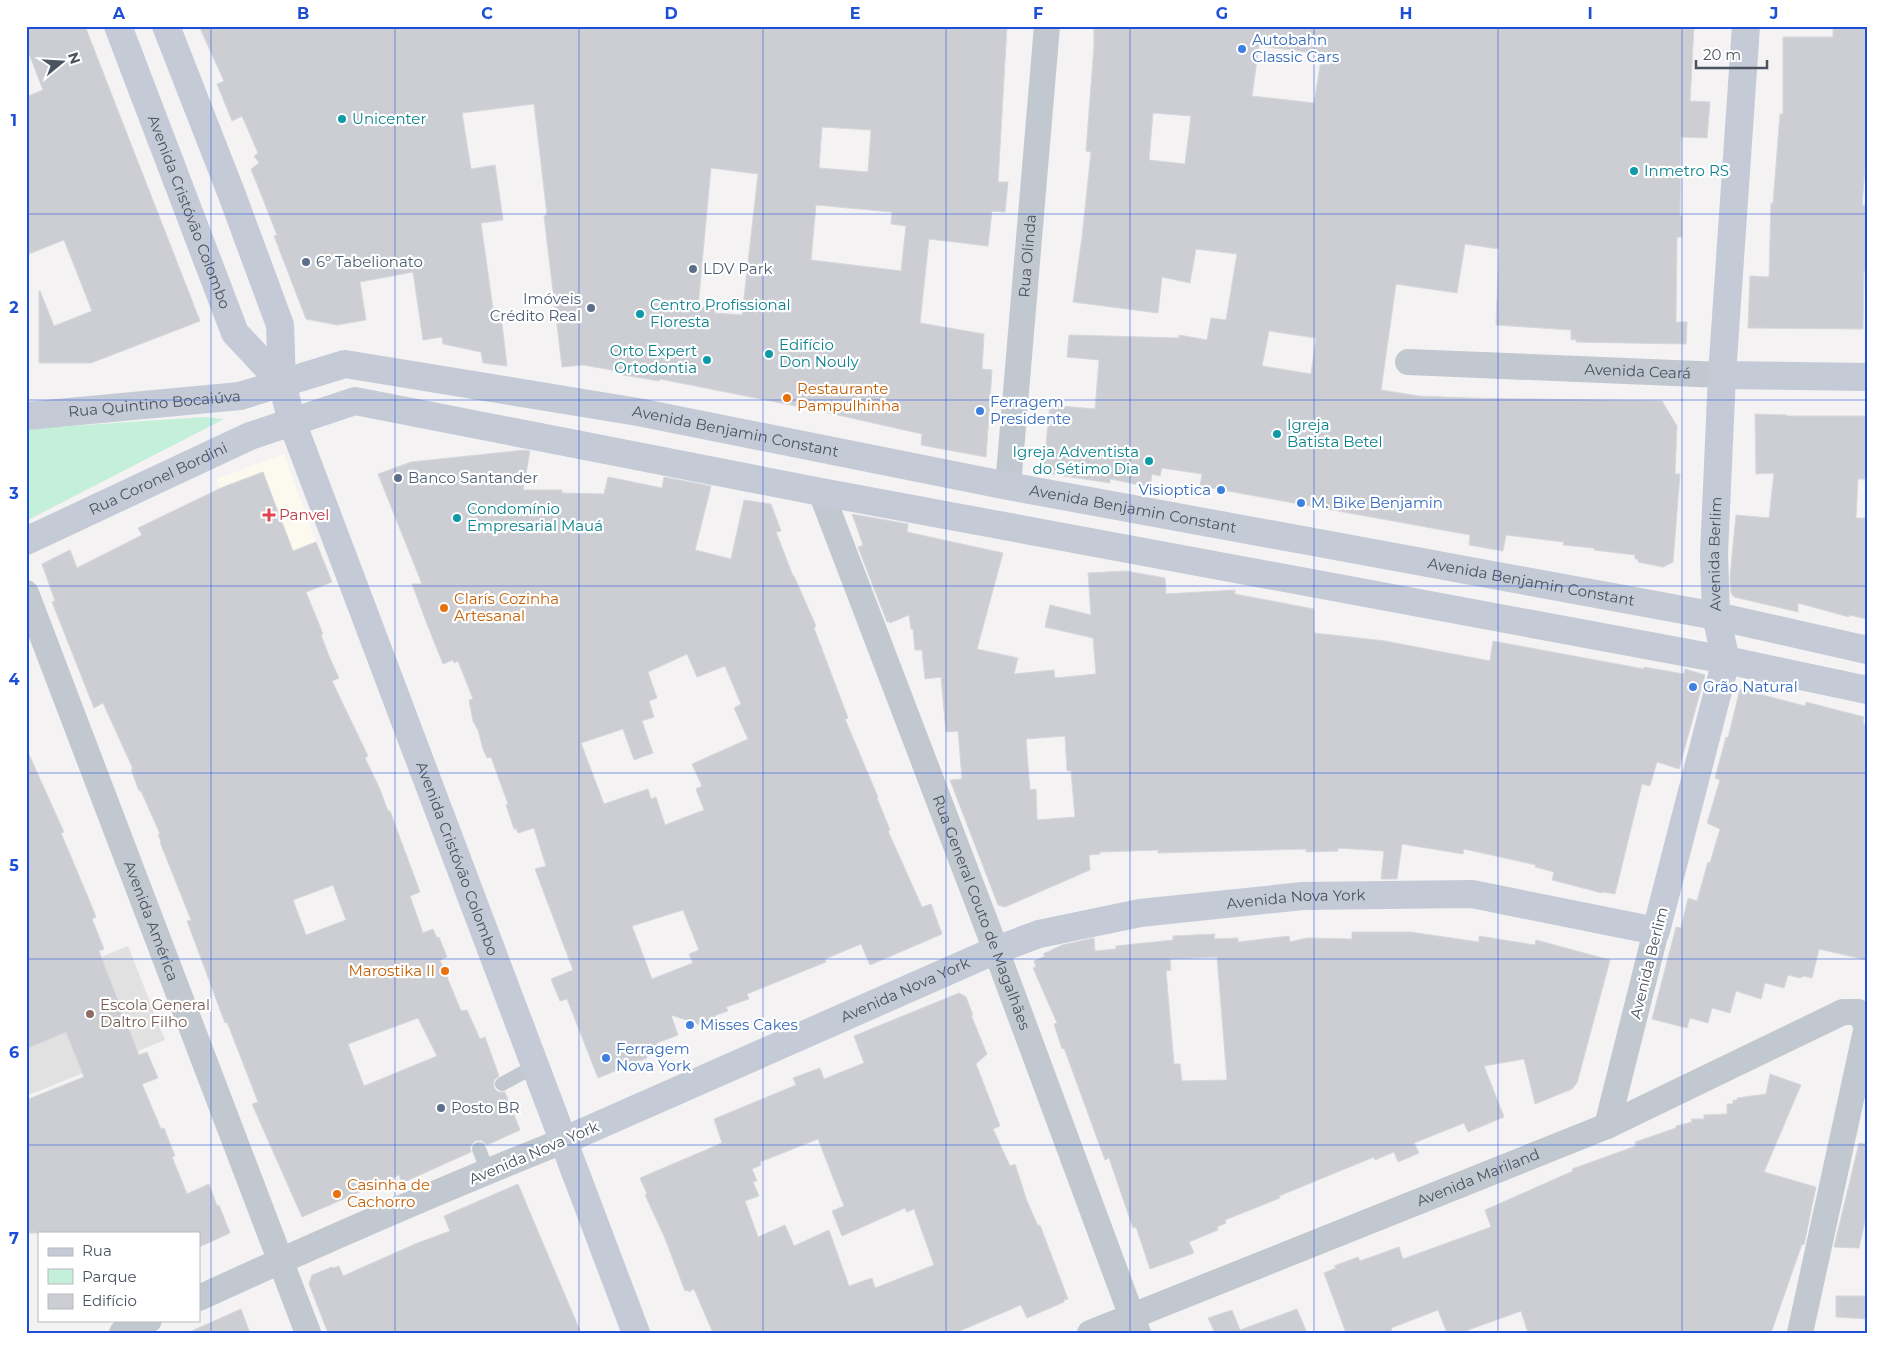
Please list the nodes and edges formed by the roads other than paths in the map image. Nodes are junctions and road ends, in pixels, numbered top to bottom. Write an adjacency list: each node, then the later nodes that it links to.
1 (118, 26): 8 (main road, Avenida Cristóvão Colombo)
2 (166, 26): 8 (main road, Avenida Cristóvão Colombo)
3 (1047, 26): 11 (street, Rua Olinda)
4 (1746, 26): 6 (main road, Avenida Berlim)
5 (1408, 362): 6 (street, Avenida Ceará)
6 (1722, 375): 7 (main road, Avenida Ceará); 15 (main road, Avenida Berlim)
7 (1867, 376)
8 (282, 383): 9 (main road, Rua Quintino Bocaiúva); 10 (main road, Avenida Cristóvão Colombo); 11 (main road, Avenida Benjamin Constant)
9 (26, 416)
10 (292, 422): 12 (main road); 13 (main road, Rua Coronel Bordini); 22 (main road, Avenida Cristóvão Colombo)
11 (1008, 486): 15 (main road, Avenida Benjamin Constant)
12 (821, 492): 17 (main road); 20 (street, Rua General Couto de Magalhães)
13 (26, 541)
14 (26, 593): 26 (street, Avenida América)
15 (1716, 616): 16 (main road, Avenida Benjamin Constant); 17 (main road, Avenida Berlim)
16 (1867, 650)
17 (1726, 660): 18 (main road); 19 (main road, Avenida Berlim)
18 (1867, 690)
19 (1656, 931): 20 (main road, Avenida Nova York); 24 (street, Avenida Berlim)
20 (996, 950): 25 (main road, Avenida Nova York); 29 (street, Rua General Couto de Magalhães)
21 (1864, 1021): 24 (street, Avenida Mariland); 34 (street)
22 (535, 1066): 23 (lane); 25 (main road, Avenida Cristóvão Colombo)
23 (502, 1084)
24 (1607, 1126): 29 (street, Avenida Mariland)
25 (563, 1141): 26 (street, Avenida Nova York); 32 (main road, Avenida Cristóvão Colombo)
26 (280, 1260): 27 (street, Avenida Nova York); 31 (street, Avenida América)
27 (200, 1298)
28 (145, 1322): 30 (street)
29 (1135, 1324): 33 (street, Avenida Mariland)
30 (122, 1333)
31 (308, 1333)
32 (636, 1333)
33 (1090, 1333)
34 (1800, 1333)

